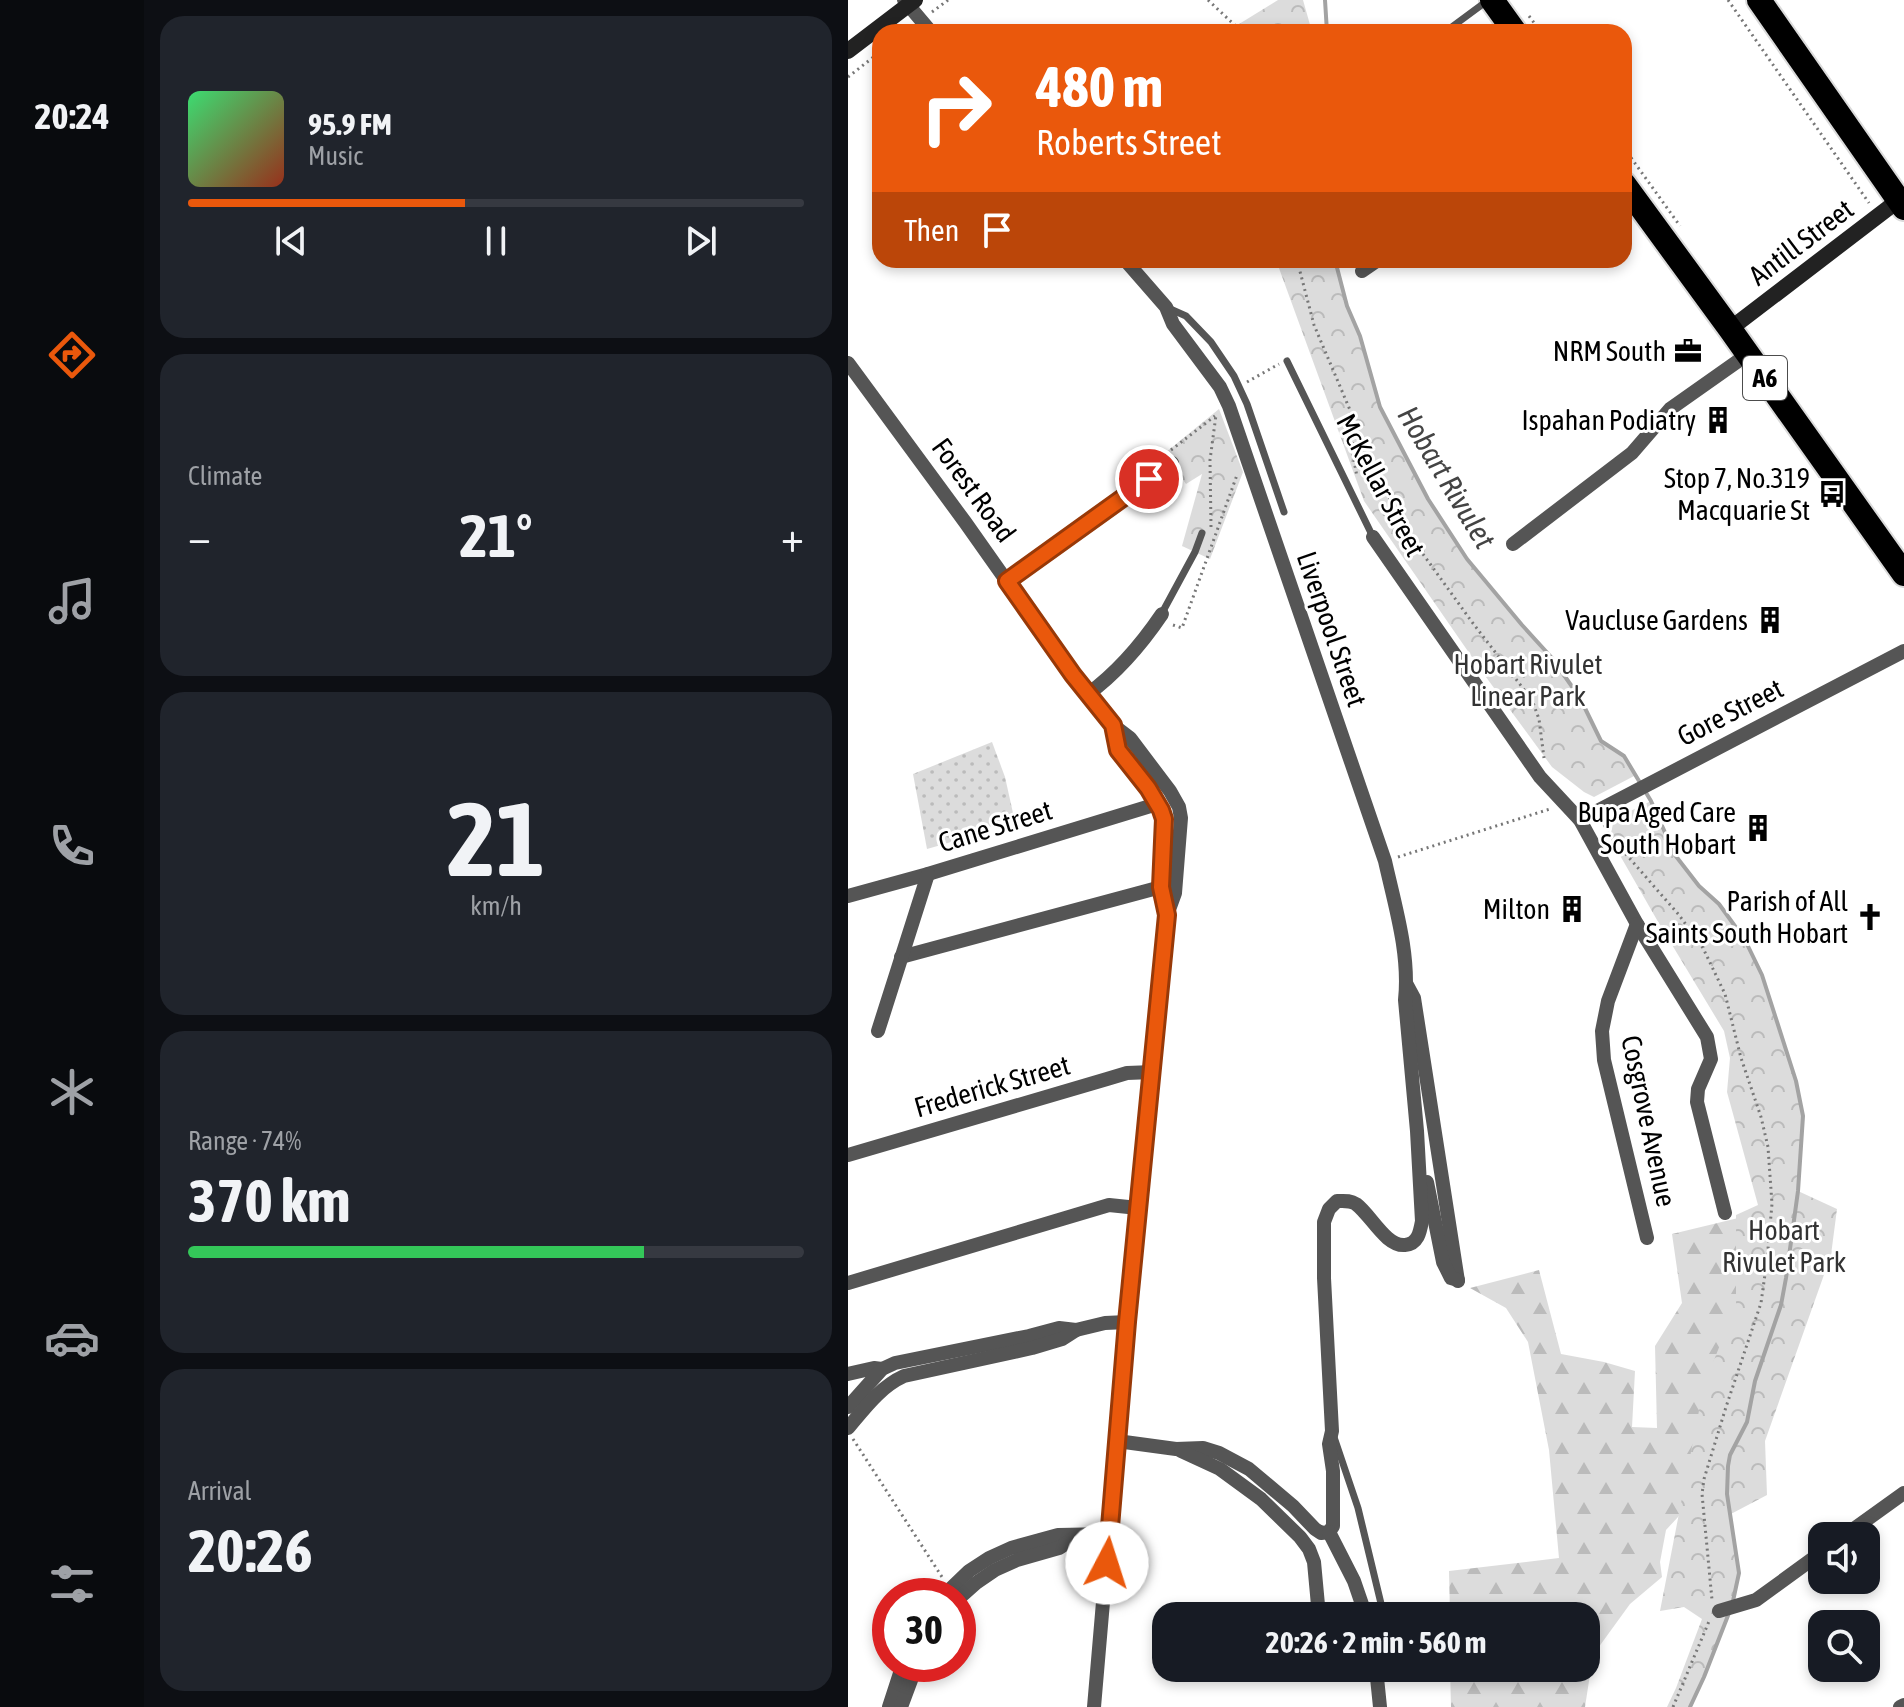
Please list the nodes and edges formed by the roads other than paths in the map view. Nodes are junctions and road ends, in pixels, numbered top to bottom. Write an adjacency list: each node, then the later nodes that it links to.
1 (1491, 0): 6 (lane); 7 (highway)
2 (1759, 0): 11 (highway)
3 (909, 2): 4 (street); 5 (street)
4 (882, 24)
5 (925, 24)
6 (1456, 24)
7 (1509, 24)
8 (872, 32): 9 (street)
9 (848, 51)
10 (1632, 195): 16 (highway, A6)
11 (1902, 201): 16 (street, Antill Street)
12 (1132, 268): 15 (street, Liverpool Street)
13 (1366, 268): 14 (street)
14 (1362, 271)
15 (1166, 307): 21 (lane, Liverpool Street); 39 (street, Liverpool Street)
16 (1730, 329): 17 (highway, A6)
17 (1748, 354): 24 (street); 25 (highway, A6)
18 (1287, 361): 23 (lane, McKellar Street)
19 (848, 363): 26 (street, Forest Road)
20 (1172, 463): 26 (street)
21 (1284, 512)
22 (1202, 533): 27 (lane)
23 (1373, 537): 32 (street, McKellar Street)
24 (1513, 544)
25 (1904, 574)
26 (1007, 581): 29 (street, Forest Road)
27 (1162, 614): 29 (street)
28 (1904, 651): 32 (street, Gore Street)
29 (1088, 694): 30 (street, Forest Road)
30 (1113, 725): 31 (street, Forest Road); 36 (street, Forest Road)
31 (1157, 804): 33 (street, Cane Street); 34 (street, Forest Road)
32 (1580, 820): 37 (street, McKellar Street)
33 (928, 874): 35 (street, Cane Street); 38 (street)
34 (1161, 887): 36 (street, Forest Road); 38 (street)
35 (848, 896)
36 (1167, 915): 41 (street, Forest Road)
37 (1637, 924): 45 (street, McKellar Street); 46 (street, Cosgrove Avenue)
38 (901, 957): 40 (street)
39 (1406, 984): 42 (street, Liverpool Street); 42 (street, Liverpool Street)
40 (878, 1031)
41 (1153, 1072): 43 (street, Frederick Street); 44 (street, Forest Road)
42 (1417, 1131): 53 (street, Liverpool Street)
43 (848, 1155)
44 (1138, 1208): 47 (street); 48 (street, Forest Road)
45 (1725, 1213)
46 (1647, 1238)
47 (848, 1283)
48 (1127, 1322): 49 (street); 55 (street, Forest Road)
49 (1076, 1330): 50 (street); 54 (street)
50 (882, 1369): 51 (street); 52 (street)
51 (848, 1374)
52 (848, 1407)
53 (1332, 1431): 59 (street); 67 (lane)
54 (850, 1432)
55 (1117, 1441): 56 (street); 61 (street, Forest Road)
56 (1176, 1449): 59 (street); 65 (street)
57 (1904, 1493): 58 (street)
58 (1864, 1522)
59 (1329, 1532): 66 (street)
60 (1082, 1534): 61 (street); 63 (street); 64 (street)
61 (1110, 1534): 74 (street, Forest Road)
62 (1808, 1562): 68 (street)
63 (962, 1578)
64 (976, 1583)
65 (1318, 1602)
66 (1361, 1602)
67 (1381, 1602)
68 (1716, 1612)
69 (897, 1682): 72 (street)
70 (910, 1682): 73 (street)
71 (1377, 1682): 75 (street)
72 (889, 1707)
73 (901, 1707)
74 (1094, 1707)
75 (1380, 1707)

